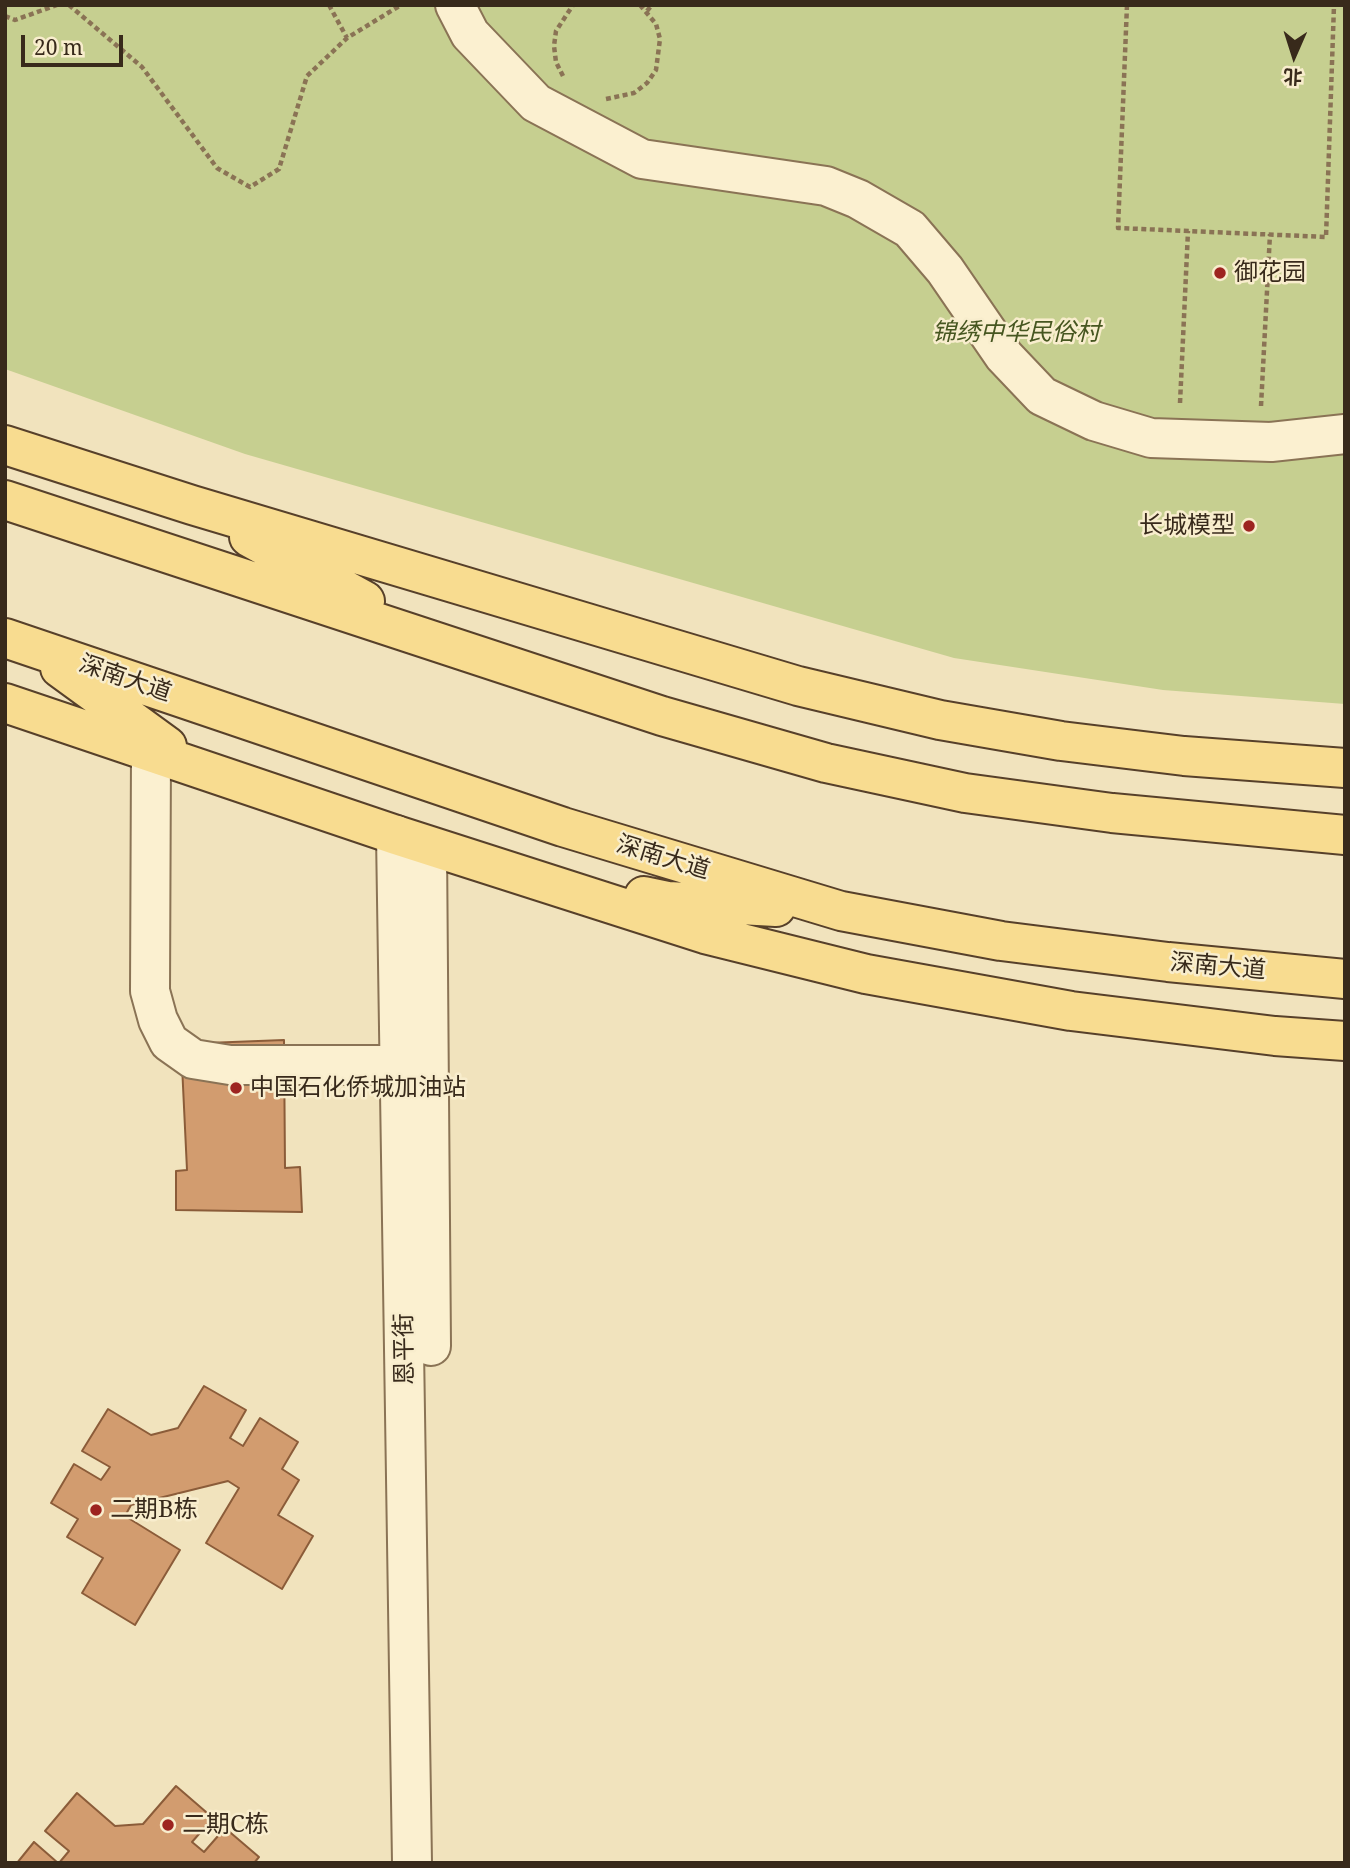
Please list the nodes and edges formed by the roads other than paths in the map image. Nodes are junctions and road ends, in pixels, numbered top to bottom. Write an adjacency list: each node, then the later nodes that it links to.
1 (455, 5): 2 (street)
2 (1345, 434)
3 (5, 445): 5 (main road)
4 (5, 500): 7 (main road)
5 (192, 505): 7 (main road); 11 (main road)
6 (18, 642): 10 (main road); 15 (main road, 深南大道)
7 (445, 646): 12 (main road)
8 (5, 703): 9 (main road)
9 (151, 753): 10 (main road); 18 (street)
10 (197, 768): 13 (main road)
11 (1345, 768)
12 (1345, 835)
13 (412, 841): 14 (main road); 18 (street, 恩平街)
14 (508, 871): 15 (main road); 17 (main road)
15 (841, 911): 16 (main road, 深南大道)
16 (1345, 979)
17 (1345, 1041)
18 (414, 1065): 19 (street, 恩平街); 20 (street, 恩平街)
19 (412, 1863)
20 (437, 1863)

